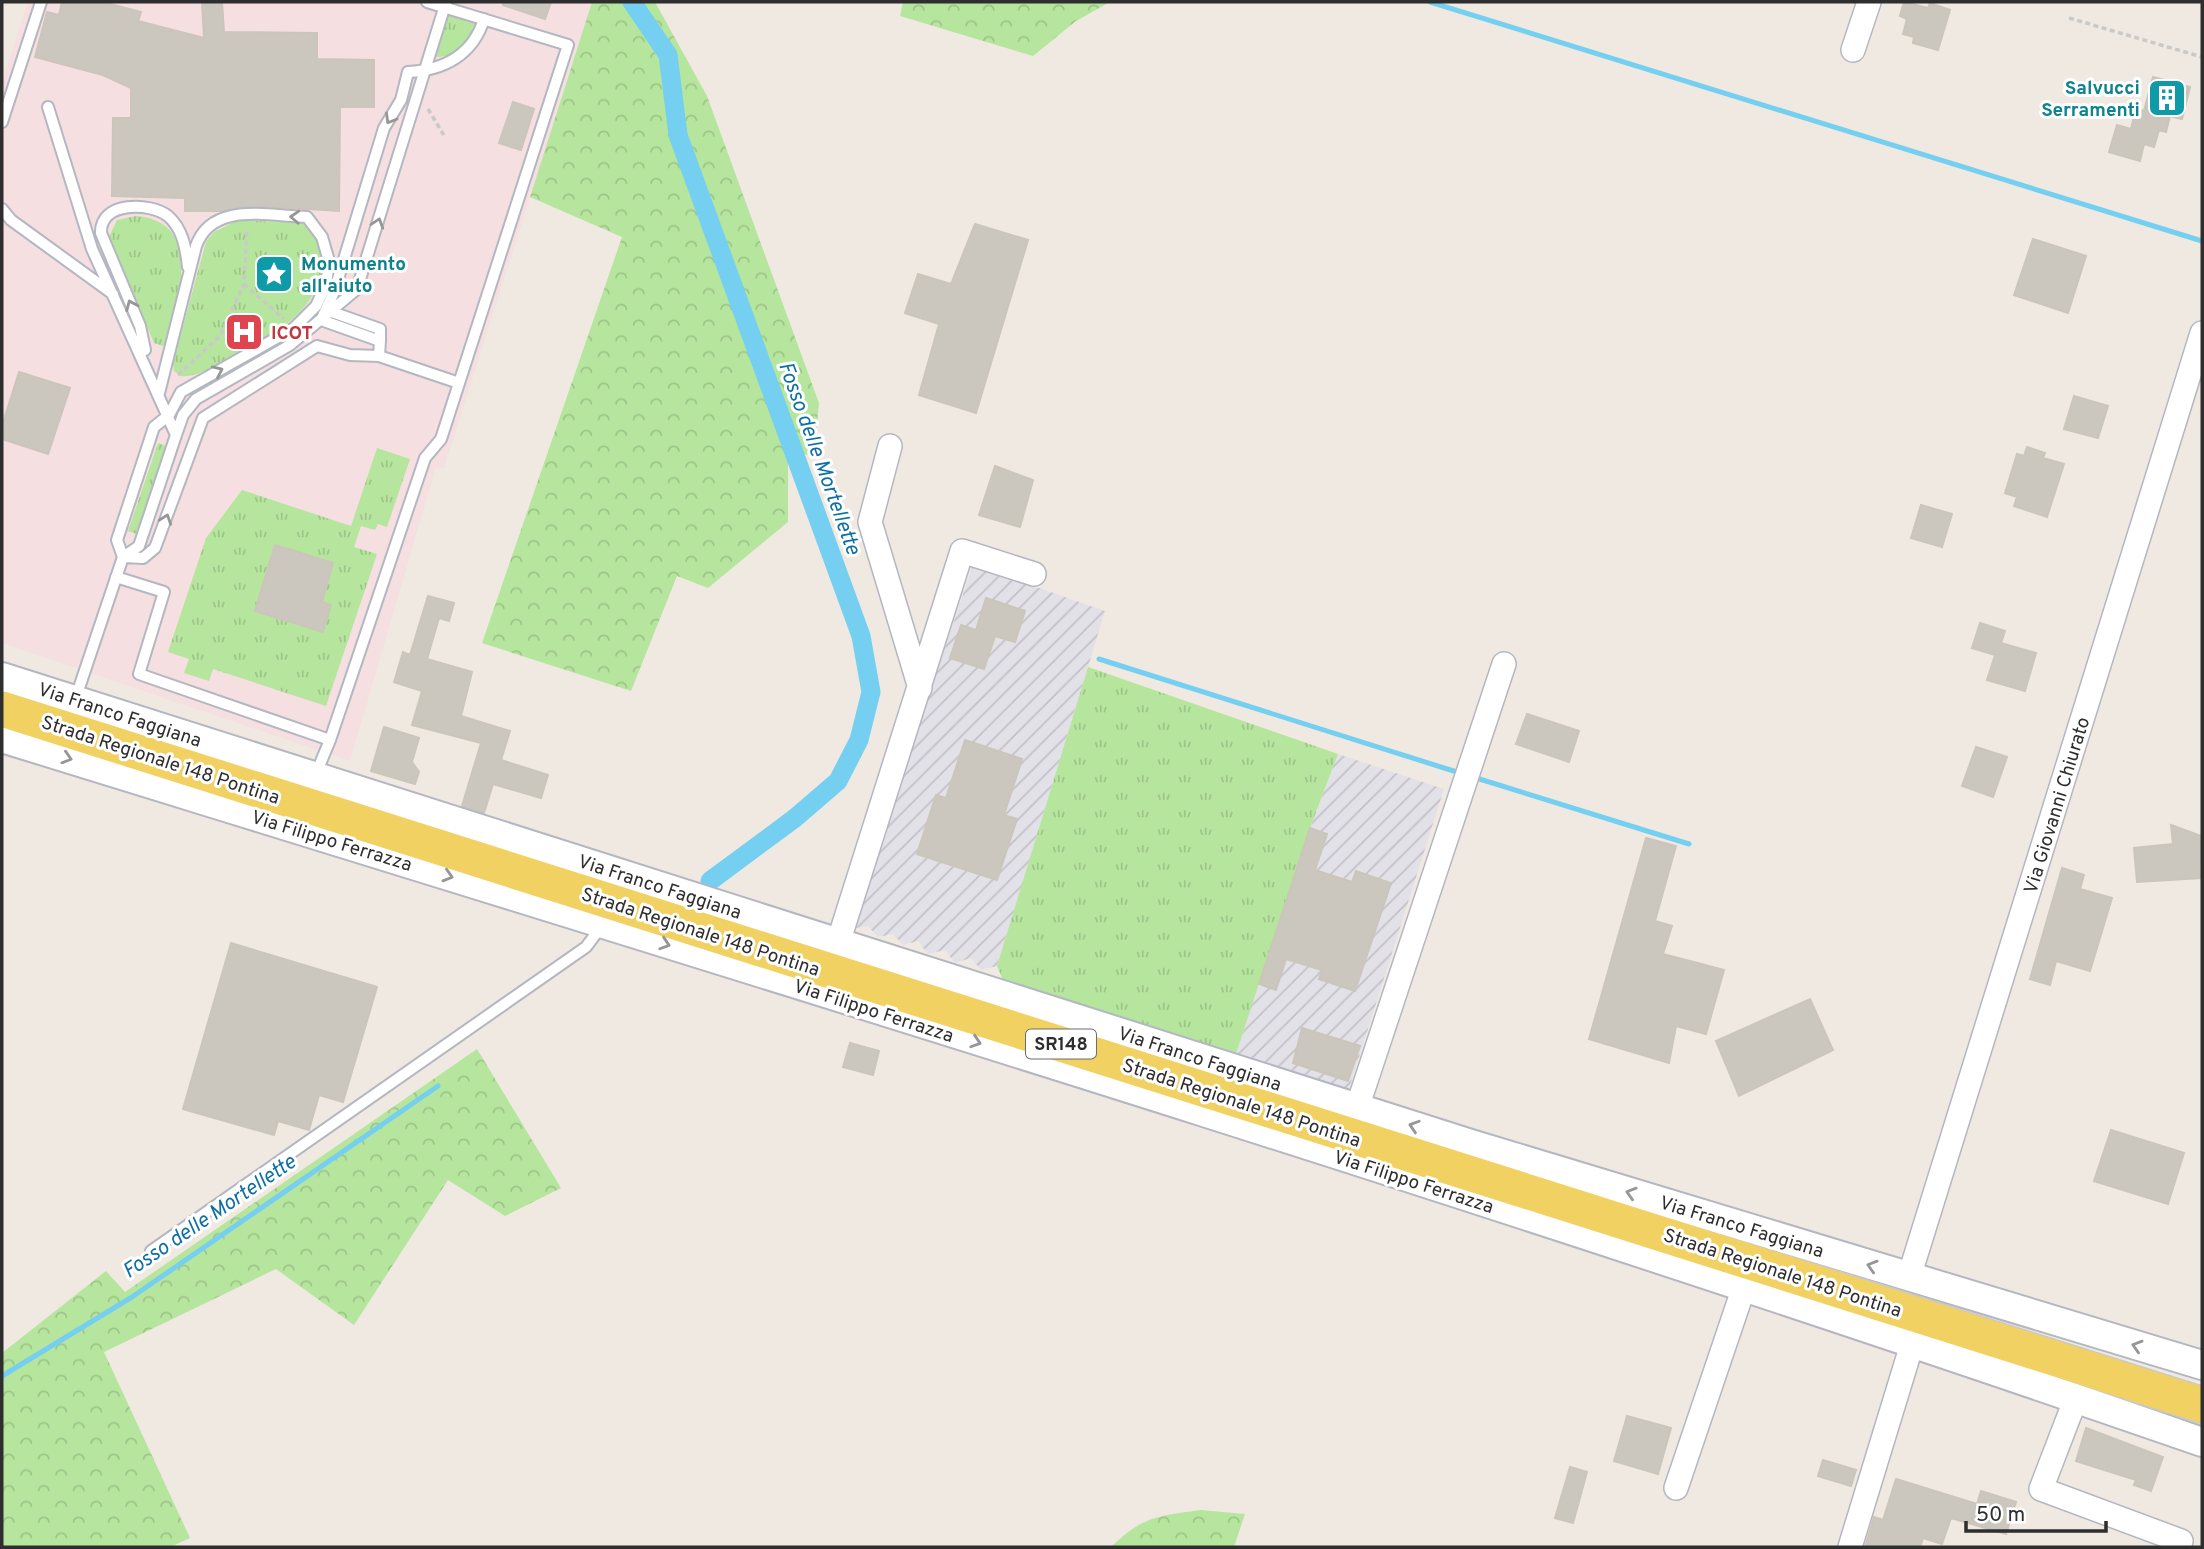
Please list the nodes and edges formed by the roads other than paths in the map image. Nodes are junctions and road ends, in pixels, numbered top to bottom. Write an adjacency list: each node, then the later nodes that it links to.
1 (41, 2): 9 (lane)
2 (427, 2): 4 (lane)
3 (1869, 2): 6 (street)
4 (445, 4): 5 (lane); 7 (lane)
5 (485, 19): 7 (lane); 19 (lane)
6 (1853, 50)
7 (426, 71): 13 (lane, one-way to 7); 14 (lane, one-way to 14)
8 (48, 107): 12 (lane)
9 (2, 122)
10 (2, 209): 12 (lane)
11 (189, 277): 18 (lane, one-way to 11); 20 (lane); 21 (lane, one-way to 11)
12 (113, 294): 18 (lane)
13 (331, 312): 14 (lane); 16 (lane)
14 (321, 320): 16 (lane); 22 (lane)
15 (2202, 333): 39 (street, Via Giovanni Chiurato)
16 (380, 341): 17 (lane)
17 (379, 356): 19 (lane); 24 (lane, one-way to 17)
18 (149, 370): 20 (lane)
19 (458, 383): 33 (lane)
20 (159, 393): 21 (lane)
21 (169, 415): 22 (lane); 24 (lane)
22 (176, 435): 24 (lane)
23 (890, 446): 29 (street)
24 (123, 557): 26 (lane)
25 (1034, 574): 29 (street)
26 (116, 577): 30 (lane); 33 (lane)
27 (1504, 664): 37 (street)
28 (2, 677): 30 (street, Via Franco Faggiana)
29 (920, 688): 36 (street)
30 (75, 700): 34 (street, Via Franco Faggiana)
31 (2, 709): 44 (main road, Strada Regionale 148 Pontina / SR148)
32 (2, 738): 35 (street, Via Filippo Ferrazza, one-way to 35)
33 (330, 740): 34 (lane)
34 (315, 776): 36 (street, Via Franco Faggiana)
35 (603, 924): 38 (lane); 40 (street, Via Filippo Ferrazza, one-way to 40)
36 (838, 943): 37 (street, Via Franco Faggiana)
37 (1357, 1108): 39 (street, Via Franco Faggiana, one-way to 37)
38 (151, 1251)
39 (1909, 1277): 42 (street, Via Franco Faggiana, one-way to 39)
40 (1744, 1287): 41 (street, Via Filippo Ferrazza); 46 (street)
41 (1913, 1342): 43 (street, Via Filippo Ferrazza); 48 (street)
42 (2202, 1365)
43 (2076, 1398): 45 (street, Via Filippo Ferrazza); 47 (street)
44 (2202, 1405)
45 (2202, 1442)
46 (1676, 1488)
47 (2180, 1541)
48 (1850, 1547)

